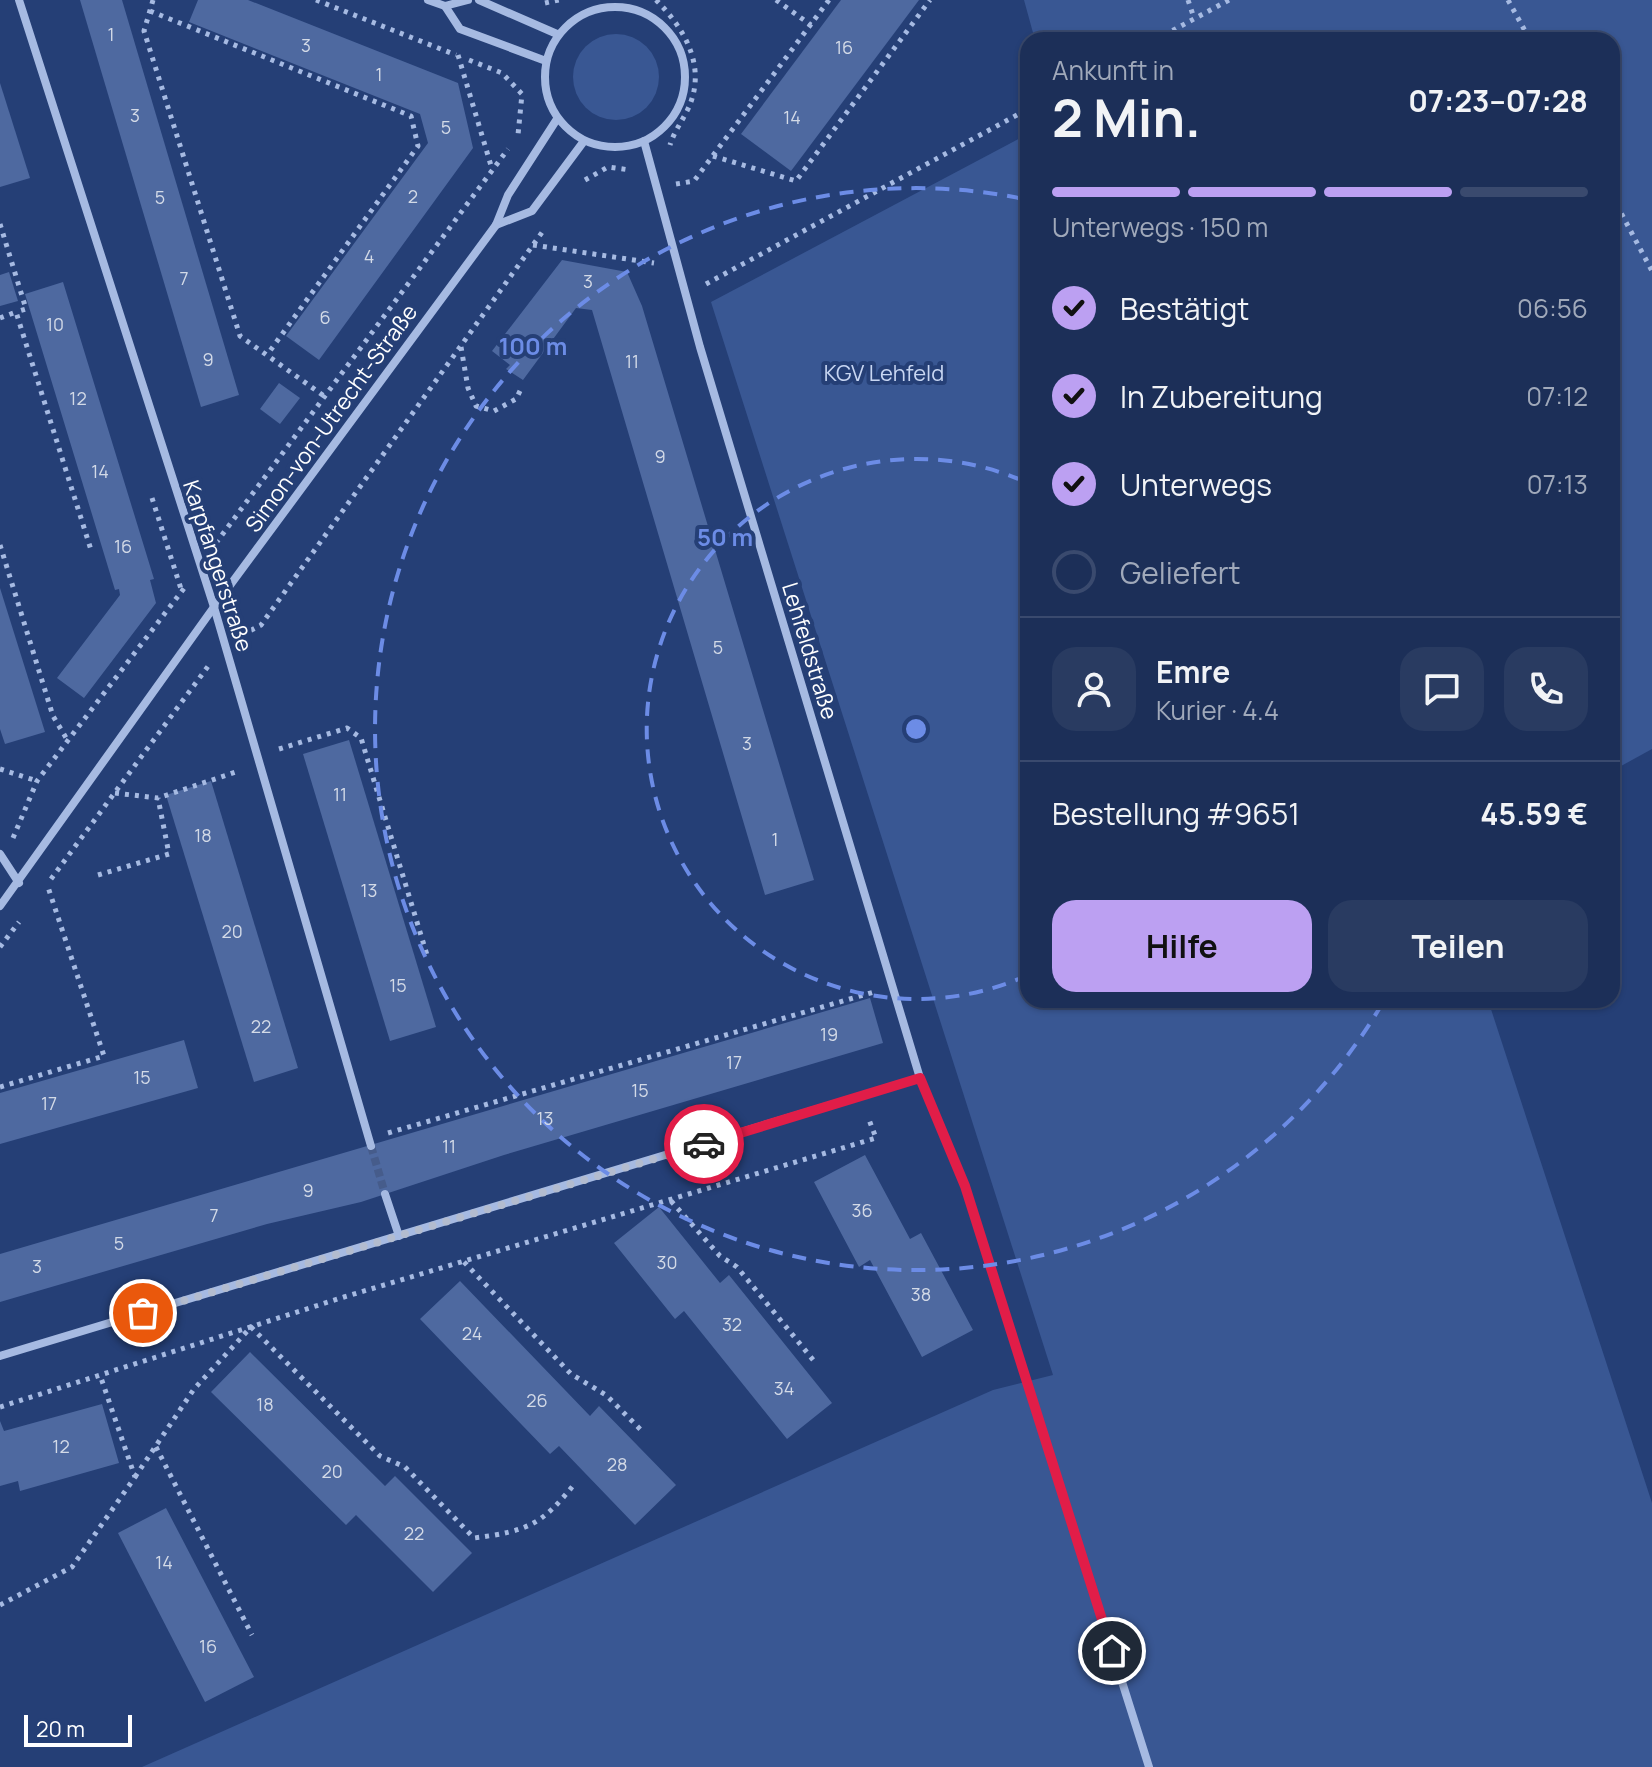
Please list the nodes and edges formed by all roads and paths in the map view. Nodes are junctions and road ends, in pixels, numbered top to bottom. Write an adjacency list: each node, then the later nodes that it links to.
1 (19, 0): 55 (street, Karpfangerstraße)
2 (153, 0): 17 (path)
3 (316, 0): 23 (path)
4 (428, 0): 16 (street)
5 (468, 0): 16 (street)
6 (479, 0): 22 (street)
7 (656, 0): 29 (path)
8 (776, 0): 19 (path)
9 (829, 0): 19 (path)
10 (930, 0): 30 (path)
11 (1188, 0): 18 (path)
12 (1229, 0): 18 (path)
13 (1508, 0): 21 (path)
14 (604, 4): 15 (street); 22 (street)
15 (636, 4): 28 (street)
16 (445, 6): 24 (street)
17 (150, 11): 50 (path); 50 (path)
18 (1194, 18): 20 (path)
19 (811, 25): 30 (path)
20 (1169, 32)
21 (1526, 32)
22 (557, 34): 24 (street)
23 (458, 55): 31 (path); 31 (path)
24 (546, 61): 26 (street)
25 (1020, 113): 45 (path)
26 (557, 119): 27 (street); 40 (street, Simon-von-Utrecht-Straße)
27 (584, 141): 28 (street); 40 (street)
28 (644, 141): 46 (street, Lehfeldstraße)
29 (669, 154)
30 (713, 156): 35 (path)
31 (492, 169): 52 (path)
32 (634, 174): 34 (path)
33 (670, 174): 35 (path)
34 (580, 184)
35 (672, 185): 36 (path)
36 (677, 200)
37 (1620, 211): 44 (path)
38 (551, 219): 41 (path)
39 (0, 224): 47 (path)
40 (496, 225): 56 (street, Simon-von-Utrecht-Straße)
41 (533, 245): 42 (path); 49 (path)
42 (657, 251)
43 (698, 271): 45 (path)
44 (1652, 271)
45 (702, 286): 46 (path)
46 (687, 294): 76 (street, Lehfeldstraße)
47 (16, 312): 48 (path); 54 (path)
48 (0, 318)
49 (460, 346): 51 (path); 57 (path)
50 (267, 355): 52 (path)
51 (521, 389)
52 (324, 396): 55 (path)
53 (0, 545): 58 (path)
54 (92, 553)
55 (199, 566): 56 (street, Karpfangerstraße); 58 (path)
56 (214, 607): 57 (street, Karpfangerstraße); 66 (street, Simon-von-Utrecht-Straße)
57 (225, 644): 59 (street, Karpfangerstraße); 62 (path)
58 (68, 741): 61 (path)
59 (257, 756): 63 (path); 72 (path); 79 (street, Karpfangerstraße)
60 (0, 769): 61 (path)
61 (37, 781): 64 (path)
62 (115, 793): 63 (path); 67 (path)
63 (158, 798): 65 (path)
64 (2, 857): 66 (street)
65 (98, 875)
66 (19, 883): 69 (street, Simon-von-Utrecht-Straße)
67 (47, 884): 68 (path); 77 (path)
68 (38, 896)
69 (0, 906)
70 (20, 920): 71 (path)
71 (0, 947)
72 (427, 955)
73 (871, 977): 74 (path)
74 (875, 992): 75 (path); 79 (path)
75 (879, 1005)
76 (920, 1078): 82 (street); 95 (street, Lehfeldstraße)
77 (0, 1087)
78 (881, 1109): 81 (path)
79 (370, 1142)
80 (385, 1194): 82 (street)
81 (671, 1201): 83 (path); 86 (path)
82 (399, 1236): 85 (street)
83 (464, 1262): 84 (path); 89 (path)
84 (251, 1327): 87 (path); 90 (path); 92 (path)
85 (0, 1356)
86 (814, 1361)
87 (100, 1375): 88 (path); 91 (path)
88 (0, 1407)
89 (644, 1433)
90 (156, 1447): 91 (path); 94 (path)
91 (135, 1477): 93 (path)
92 (576, 1482)
93 (0, 1605)
94 (252, 1635)
95 (1149, 1767)

